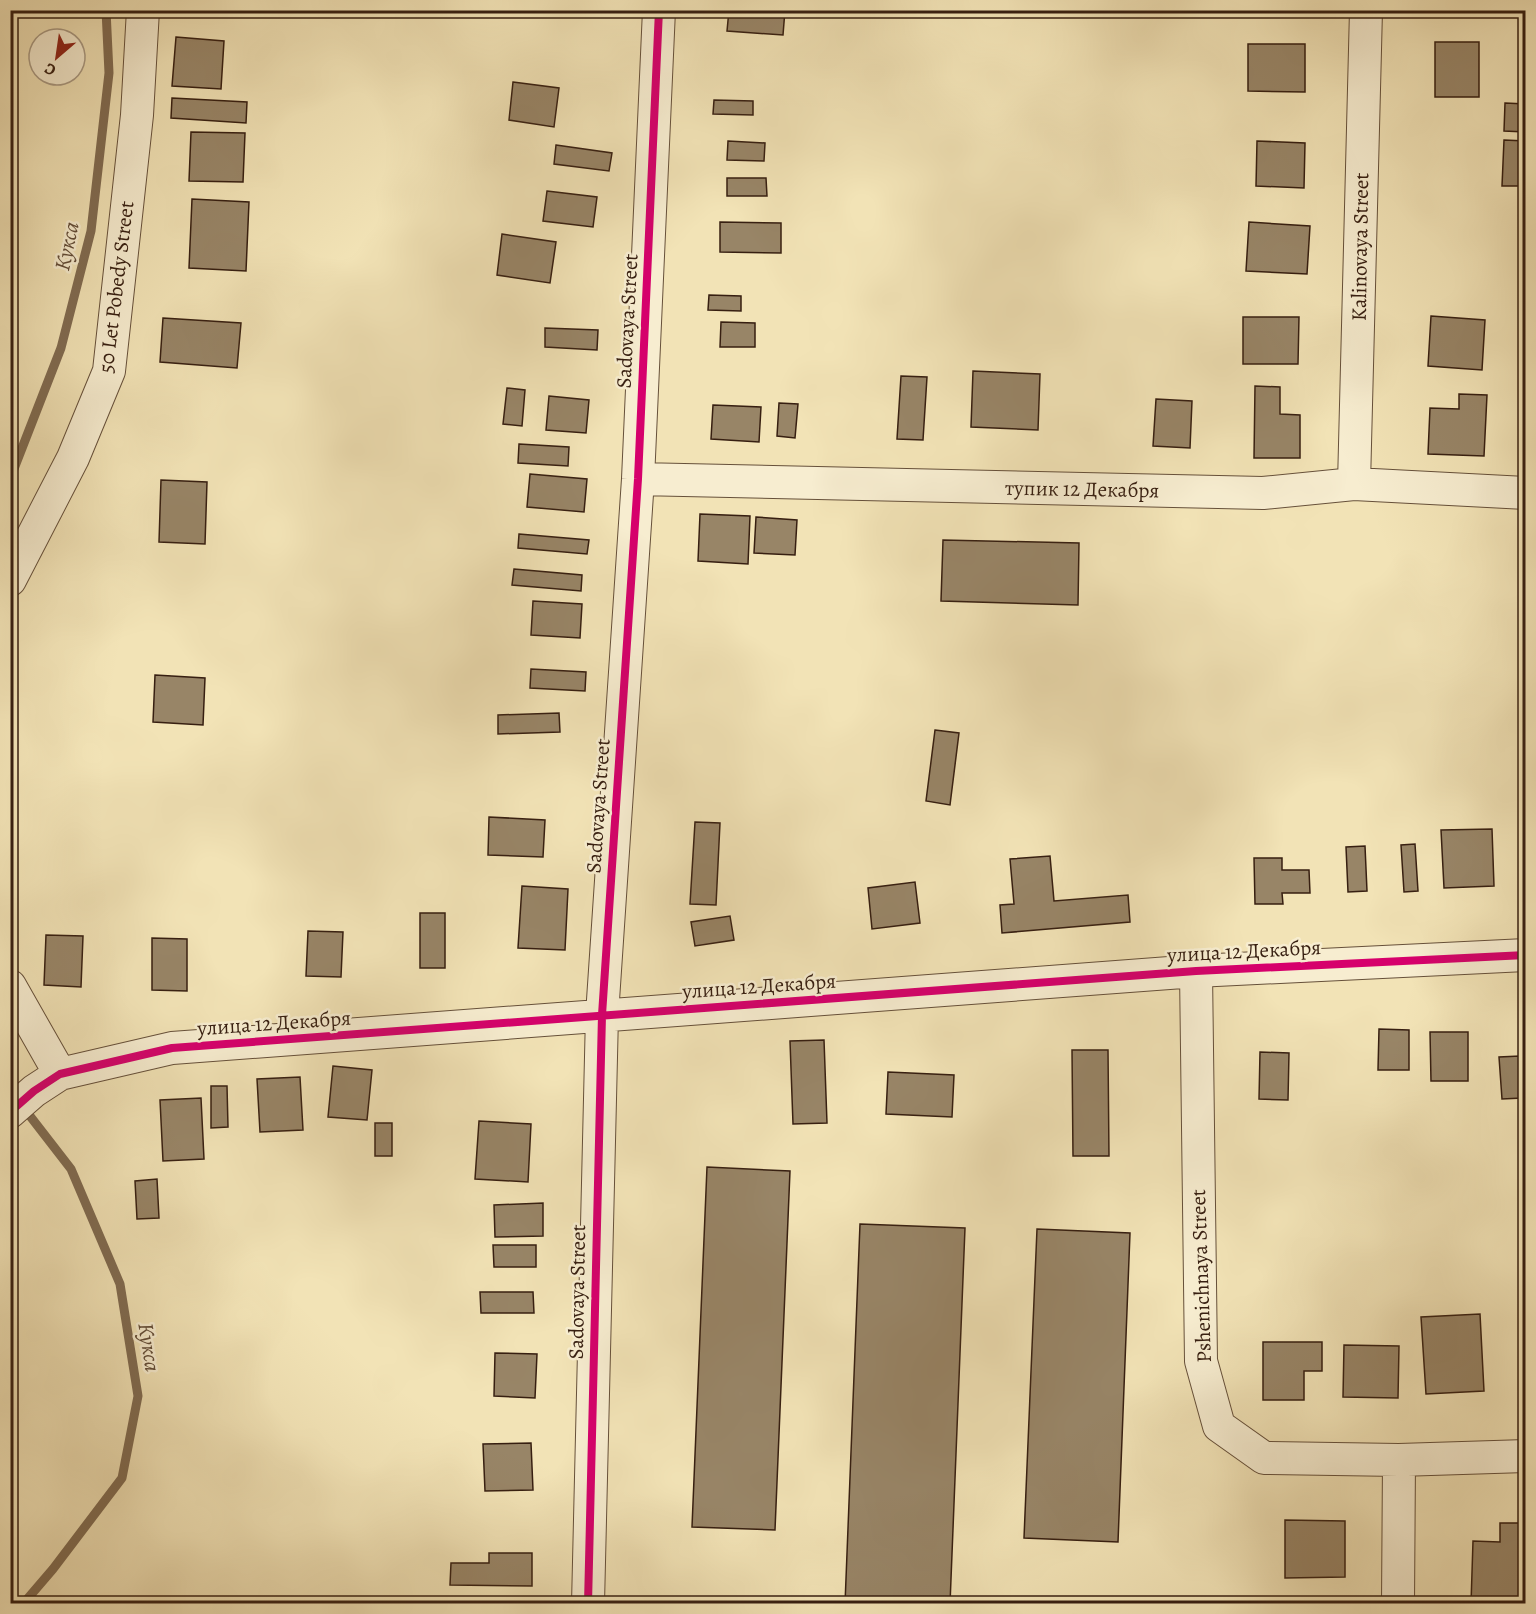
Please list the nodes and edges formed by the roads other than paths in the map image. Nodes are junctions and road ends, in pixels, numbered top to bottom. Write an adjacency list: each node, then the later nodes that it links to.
1 (143, 10): 7 (street, 50 Let Pobedy Street)
2 (659, 10): 4 (street, Sadovaya Street)
3 (1365, 10): 5 (street, Kalinovaya Street)
4 (638, 479): 5 (street, тупик 12 Декабря); 11 (street, Sadovaya Street)
5 (1354, 484): 6 (street, тупик 12 Декабря)
6 (1526, 493)
7 (10, 579)
8 (1526, 955): 9 (street, улица 12 Декабря)
9 (1196, 971): 11 (street, улица 12 Декабря); 15 (street, Pshenichnaya Street)
10 (10, 986): 12 (street)
11 (602, 1016): 12 (street, улица 12 Декабря); 16 (street, Sadovaya Street)
12 (60, 1074): 13 (street, улица 12 Декабря)
13 (10, 1112)
14 (1526, 1456): 15 (street, Pshenichnaya Street)
15 (1398, 1461): 17 (street)
16 (588, 1604)
17 (1398, 1604)

